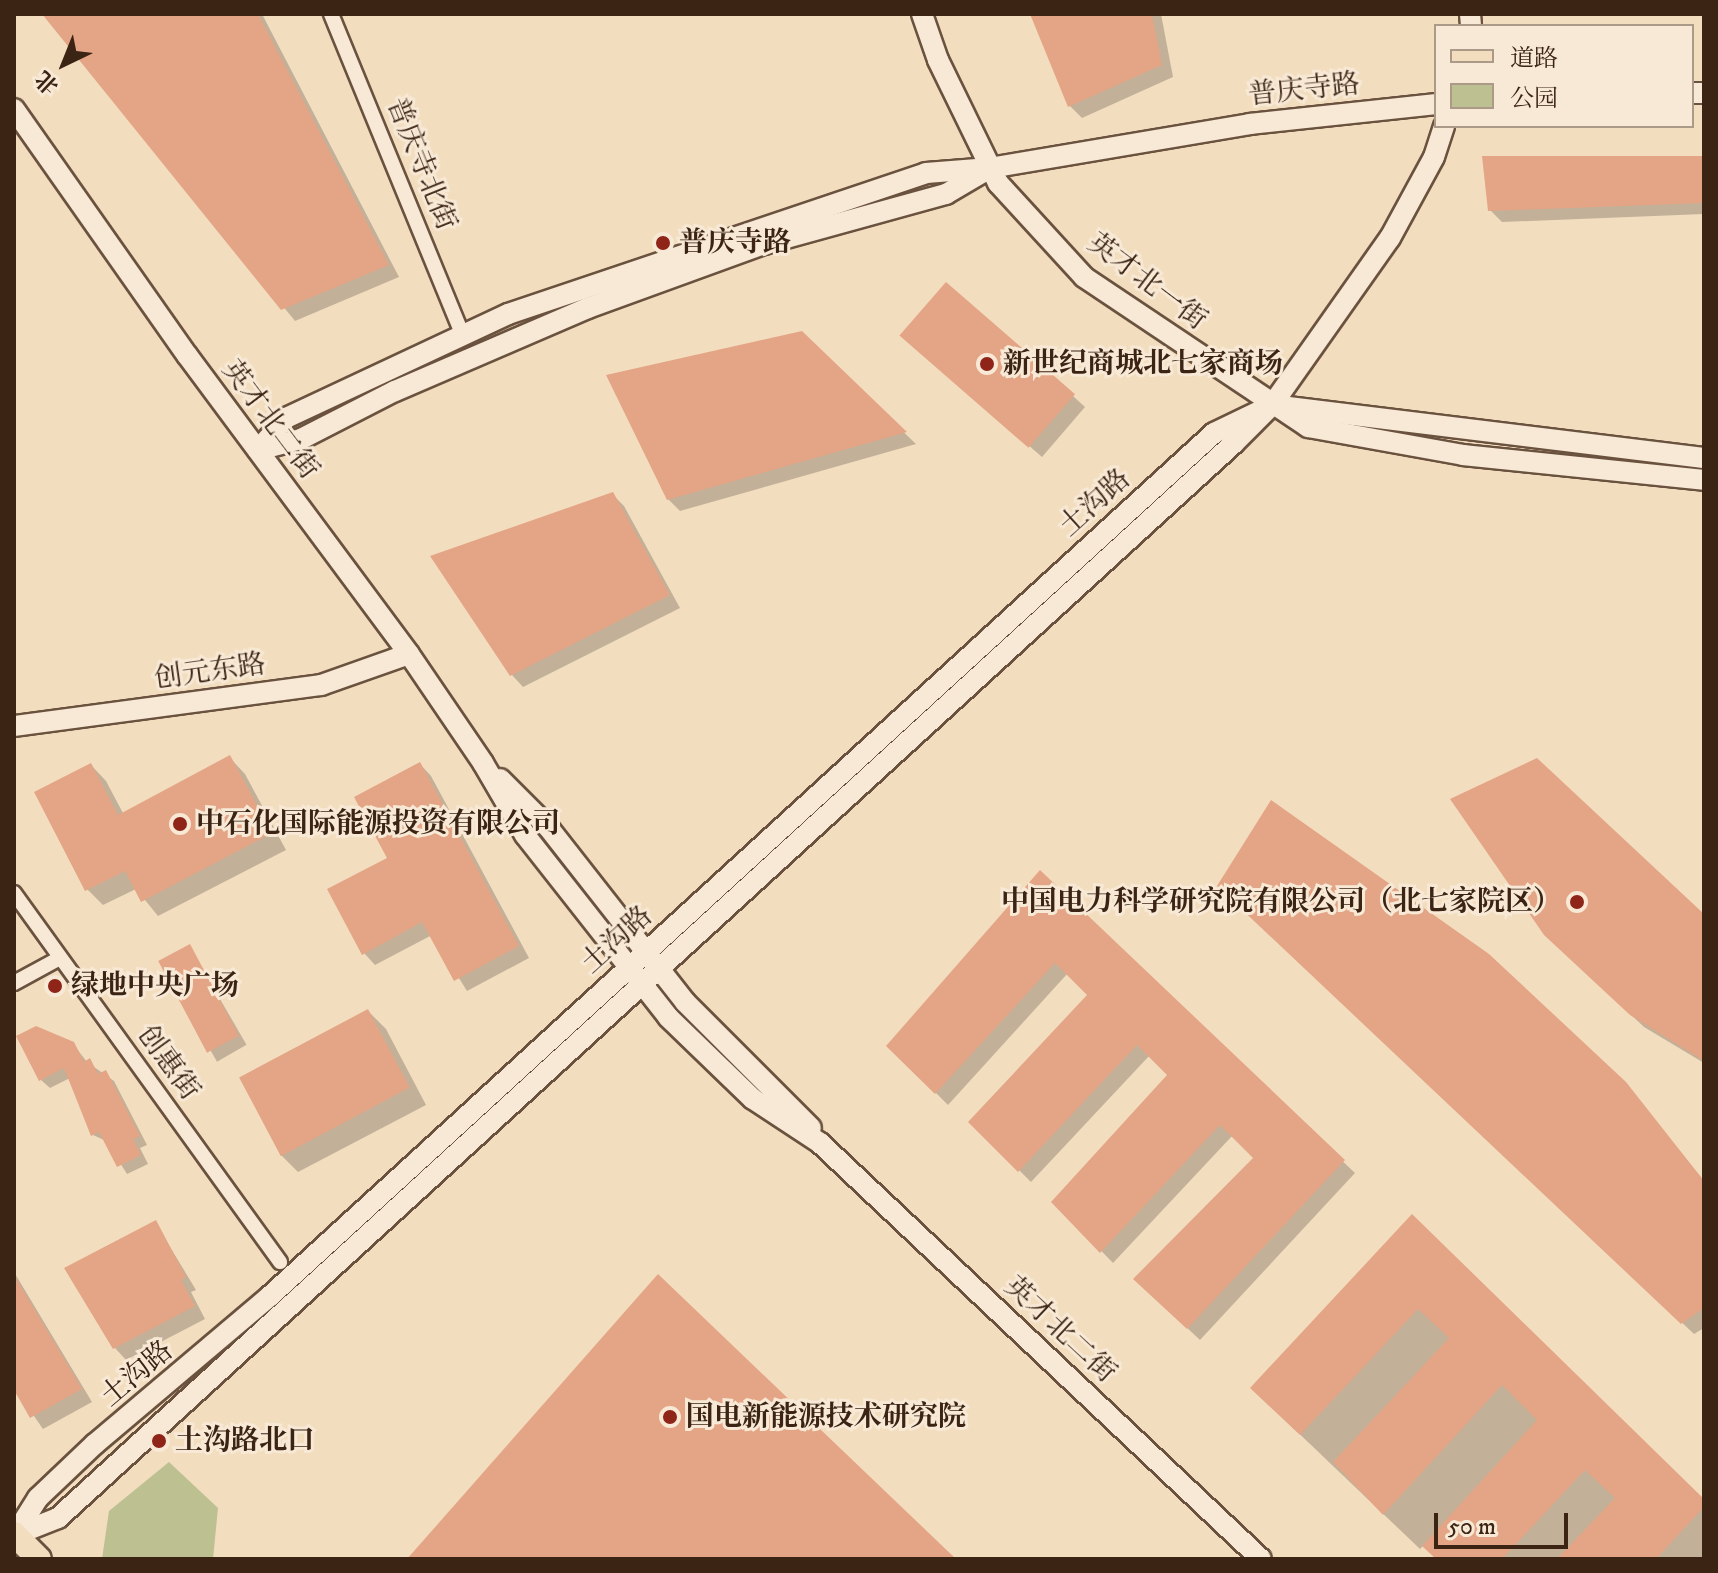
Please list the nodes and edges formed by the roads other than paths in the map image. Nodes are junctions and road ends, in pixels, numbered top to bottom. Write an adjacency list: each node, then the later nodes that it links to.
1 (331, 14): 7 (street, 普庆寺北街)
2 (922, 14): 6 (street, 英才北一街)
3 (1434, 104): 6 (street, 普庆寺路)
4 (14, 109): 9 (street, 英才北二街)
5 (1443, 128): 8 (street)
6 (990, 168): 7 (street, 普庆寺路); 8 (street, 英才北一街); 9 (street, 普庆寺路)
7 (462, 334): 9 (street, 普庆寺路)
8 (1272, 405): 10 (street); 11 (street); 16 (street, 土沟路); 19 (street, 土沟路)
9 (258, 450): 12 (street, 英才北二街)
10 (1704, 458)
11 (1704, 480)
12 (409, 654): 13 (street, 创元东路); 14 (street, 英才北二街)
13 (14, 726)
14 (483, 763): 16 (street, 英才北二街); 18 (street, 英才北二街)
15 (14, 893): 17 (street, 创惠街)
16 (646, 953): 18 (street, 土沟路); 19 (street, 英才北二街)
17 (60, 958): 20 (street); 23 (street, 创惠街)
18 (627, 969): 21 (street, 英才北二街); 24 (street, 土沟路)
19 (659, 970): 21 (street, 土沟路); 22 (street, 英才北二街)
20 (14, 983)
21 (641, 985): 22 (street, 英才北二街); 24 (street, 土沟路)
22 (820, 1143): 26 (street, 英才北二街)
23 (280, 1262)
24 (14, 1535): 25 (main road)
25 (39, 1559)
26 (1261, 1559)

